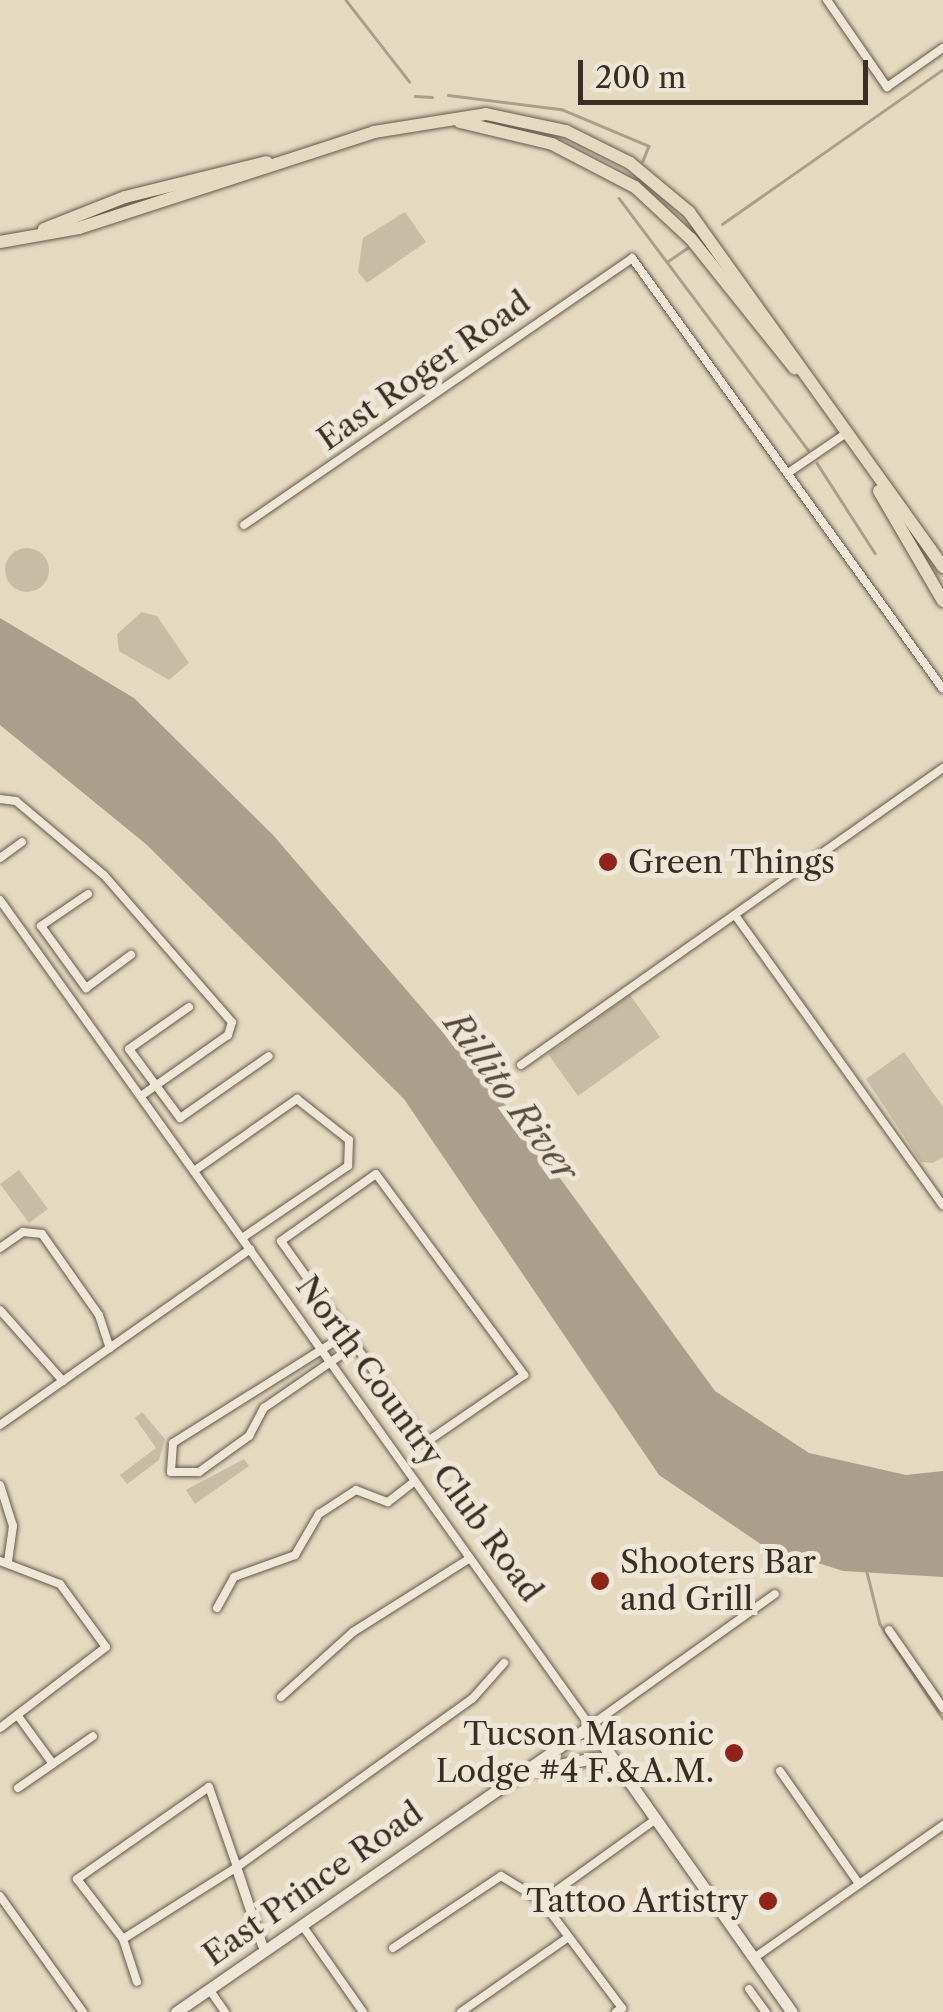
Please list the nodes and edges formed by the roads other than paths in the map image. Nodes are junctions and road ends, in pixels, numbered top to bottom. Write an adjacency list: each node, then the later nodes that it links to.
1 (827, 0): 2 (street)
2 (943, 48)
3 (0, 242): 4 (main road)
4 (842, 436): 5 (street); 6 (main road)
5 (788, 473): 7 (street, East Roger Road); 10 (street)
6 (876, 484): 8 (main road); 9 (main road)
7 (244, 525)
8 (943, 566)
9 (943, 601)
10 (943, 689)
11 (943, 768): 17 (street)
12 (0, 800): 24 (street)
13 (22, 842): 14 (street)
14 (0, 858)
15 (88, 894): 18 (street)
16 (0, 900): 20 (street, North Country Club Road)
17 (735, 915): 23 (street); 27 (street)
18 (61, 954): 19 (street); 20 (street)
19 (131, 955)
20 (46, 964): 25 (street, North Country Club Road)
21 (189, 1006): 24 (street)
22 (268, 1056): 24 (street)
23 (520, 1065)
24 (156, 1086): 25 (street)
25 (140, 1096): 26 (street, North Country Club Road)
26 (194, 1171): 28 (street, North Country Club Road); 28 (street)
27 (943, 1205)
28 (242, 1238): 30 (street, North Country Club Road)
29 (0, 1248): 34 (street)
30 (250, 1250): 34 (street); 35 (street, North Country Club Road)
31 (0, 1310): 37 (street)
32 (345, 1335): 33 (street); 33 (street); 35 (street)
33 (354, 1346): 36 (street)
34 (110, 1348): 37 (street)
35 (322, 1351): 36 (street, North Country Club Road); 36 (street)
36 (330, 1362): 39 (street, North Country Club Road)
37 (62, 1381): 38 (street)
38 (0, 1425)
39 (415, 1482): 41 (street, North Country Club Road); 44 (street)
40 (0, 1485): 42 (street)
41 (470, 1558): 47 (street); 50 (street, North Country Club Road)
42 (4, 1561): 49 (street)
43 (775, 1594): 50 (street, East Prince Road)
44 (217, 1608)
45 (889, 1630): 48 (street)
46 (504, 1663): 60 (street)
47 (281, 1698)
48 (943, 1708)
49 (18, 1716): 51 (street); 53 (street)
50 (590, 1726): 55 (main road, North Country Club Road); 56 (main road, East Prince Road)
51 (0, 1728)
52 (94, 1736): 53 (street)
53 (52, 1764): 57 (street)
54 (780, 1772): 61 (street)
55 (623, 1773): 56 (main road); 58 (main road, North Country Club Road)
56 (520, 1774): 64 (main road, East Prince Road)
57 (18, 1788)
58 (656, 1819): 63 (street); 69 (main road, North Country Club Road)
59 (943, 1825): 61 (street)
60 (238, 1867): 66 (street); 66 (street); 68 (street)
61 (859, 1884): 69 (street)
62 (0, 1896): 74 (street)
63 (542, 1901): 65 (street); 67 (street)
64 (302, 1925): 68 (main road, East Prince Road); 77 (street)
65 (567, 1938): 73 (street); 78 (street)
66 (123, 1939): 70 (street)
67 (394, 1948)
68 (265, 1950): 71 (main road, East Prince Road)
69 (754, 1958): 80 (main road, North Country Club Road)
70 (137, 1982)
71 (209, 1989): 75 (main road, East Prince Road); 76 (street)
72 (749, 1989): 79 (street)
73 (619, 2010)
74 (83, 2012)
75 (176, 2012)
76 (225, 2012)
77 (363, 2012)
78 (461, 2012)
79 (766, 2012)
80 (792, 2012)

